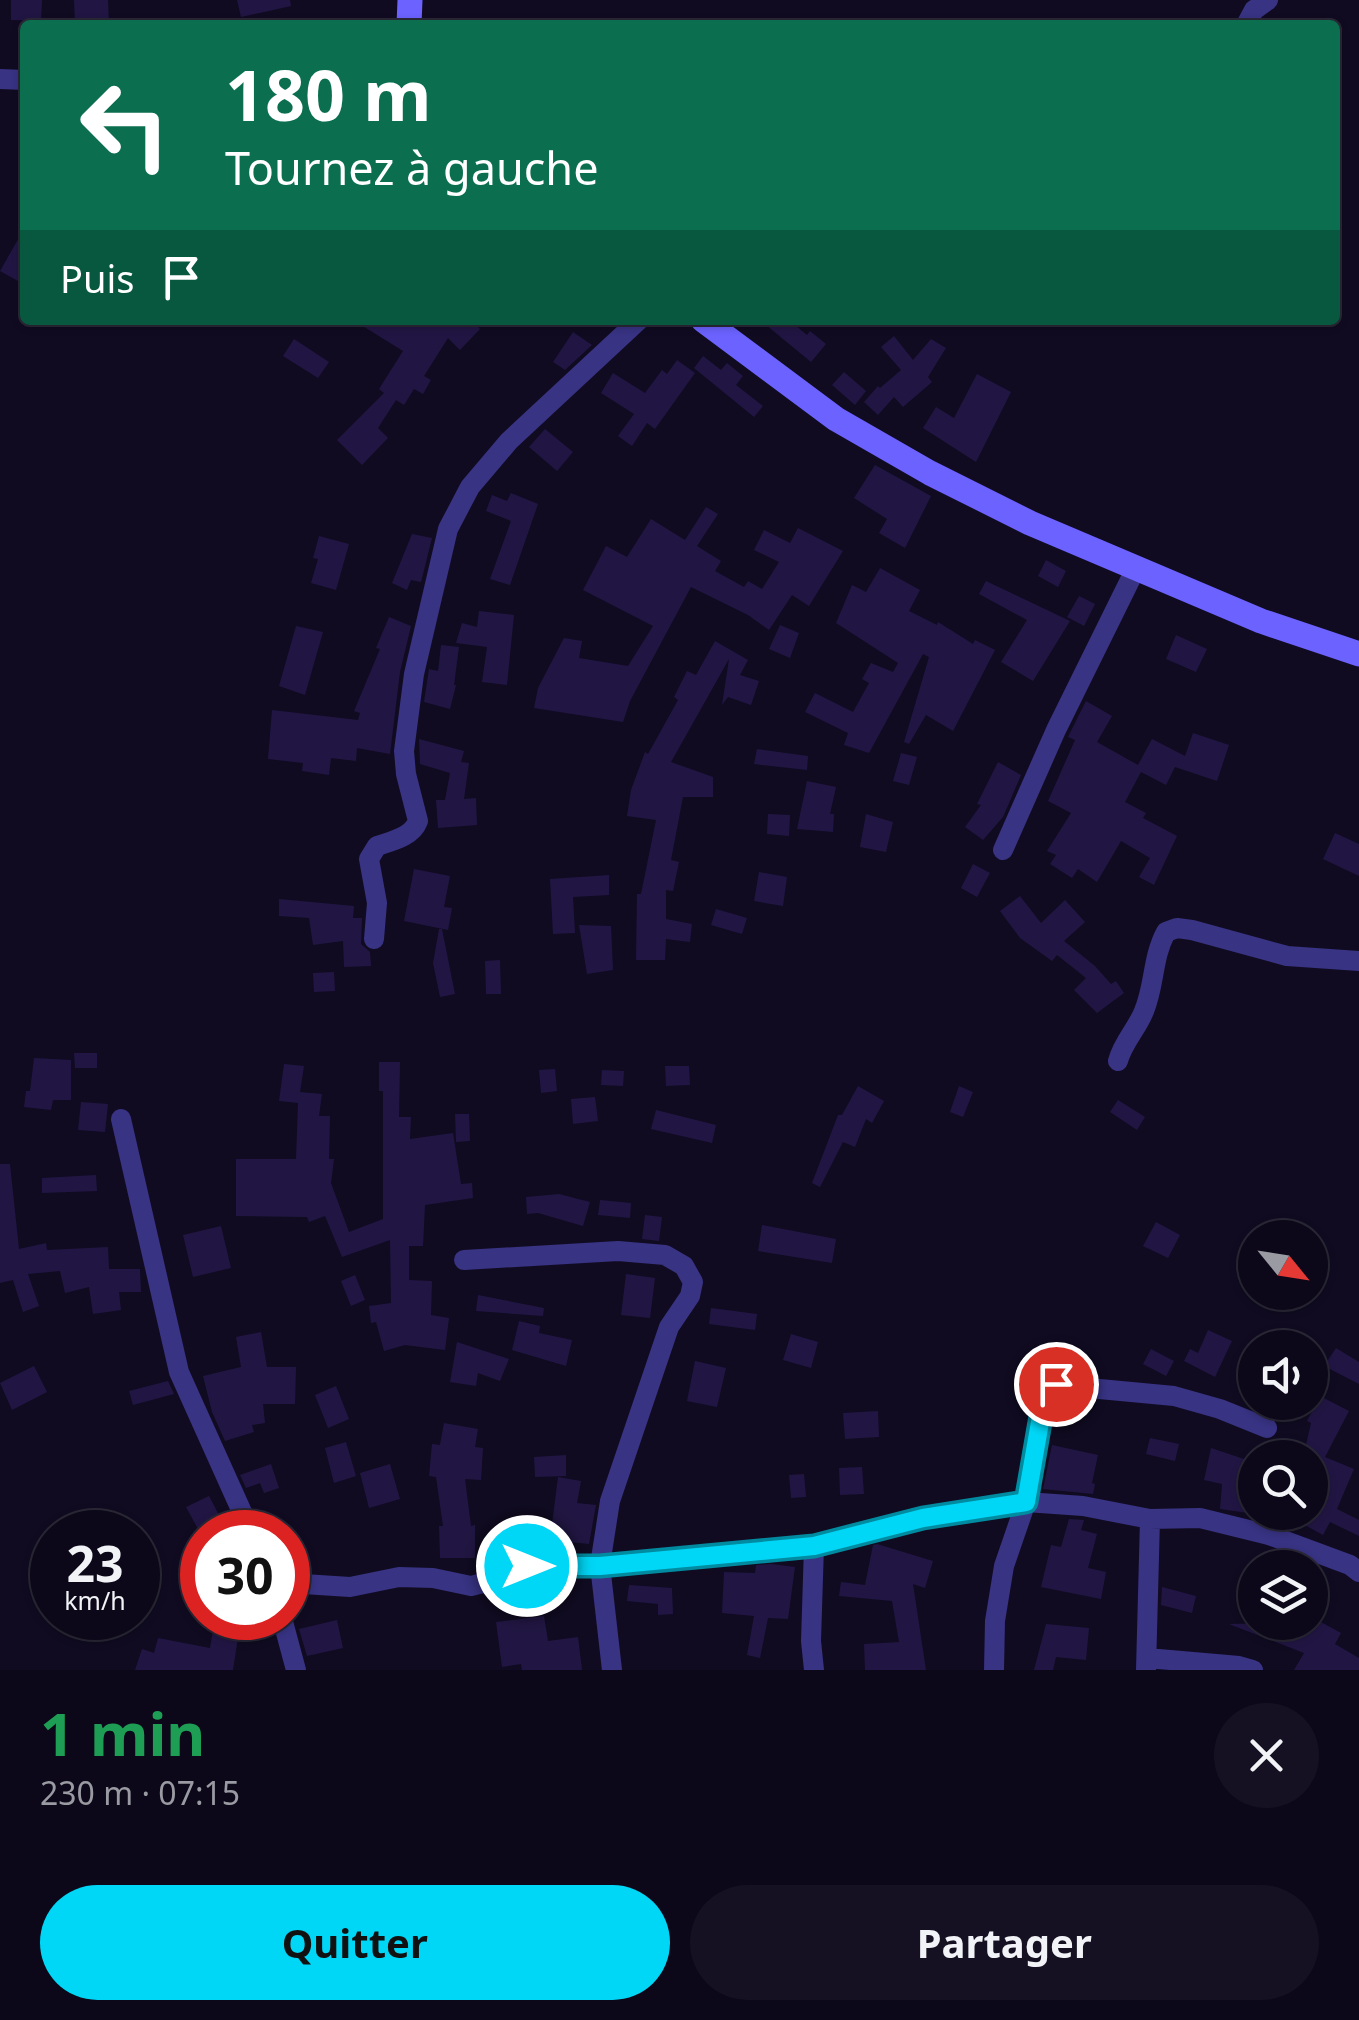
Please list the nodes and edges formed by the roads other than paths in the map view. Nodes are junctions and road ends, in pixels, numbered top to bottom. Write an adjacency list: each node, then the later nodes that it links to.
1 (1268, 0): 2 (street)
2 (1249, 20)
3 (633, 325): 8 (street)
4 (709, 325): 5 (street)
5 (1136, 568): 6 (street); 7 (street)
6 (1359, 654)
7 (1003, 850)
8 (374, 939)
9 (1359, 961): 10 (street)
10 (1118, 1062)
11 (121, 1119): 15 (street)
12 (464, 1260): 18 (street)
13 (1267, 1428): 14 (street)
14 (1026, 1502): 16 (street); 17 (street); 28 (street)
15 (241, 1510)
16 (1150, 1518): 19 (street); 23 (street)
17 (814, 1546): 18 (street); 27 (street)
18 (600, 1566): 20 (street); 26 (street)
19 (1359, 1572)
20 (310, 1584)
21 (286, 1640): 22 (street)
22 (288, 1648): 24 (street); 25 (street)
23 (1146, 1664): 29 (street)
24 (278, 1670)
25 (296, 1670)
26 (612, 1670)
27 (814, 1670)
28 (994, 1670)
29 (1253, 1670)

